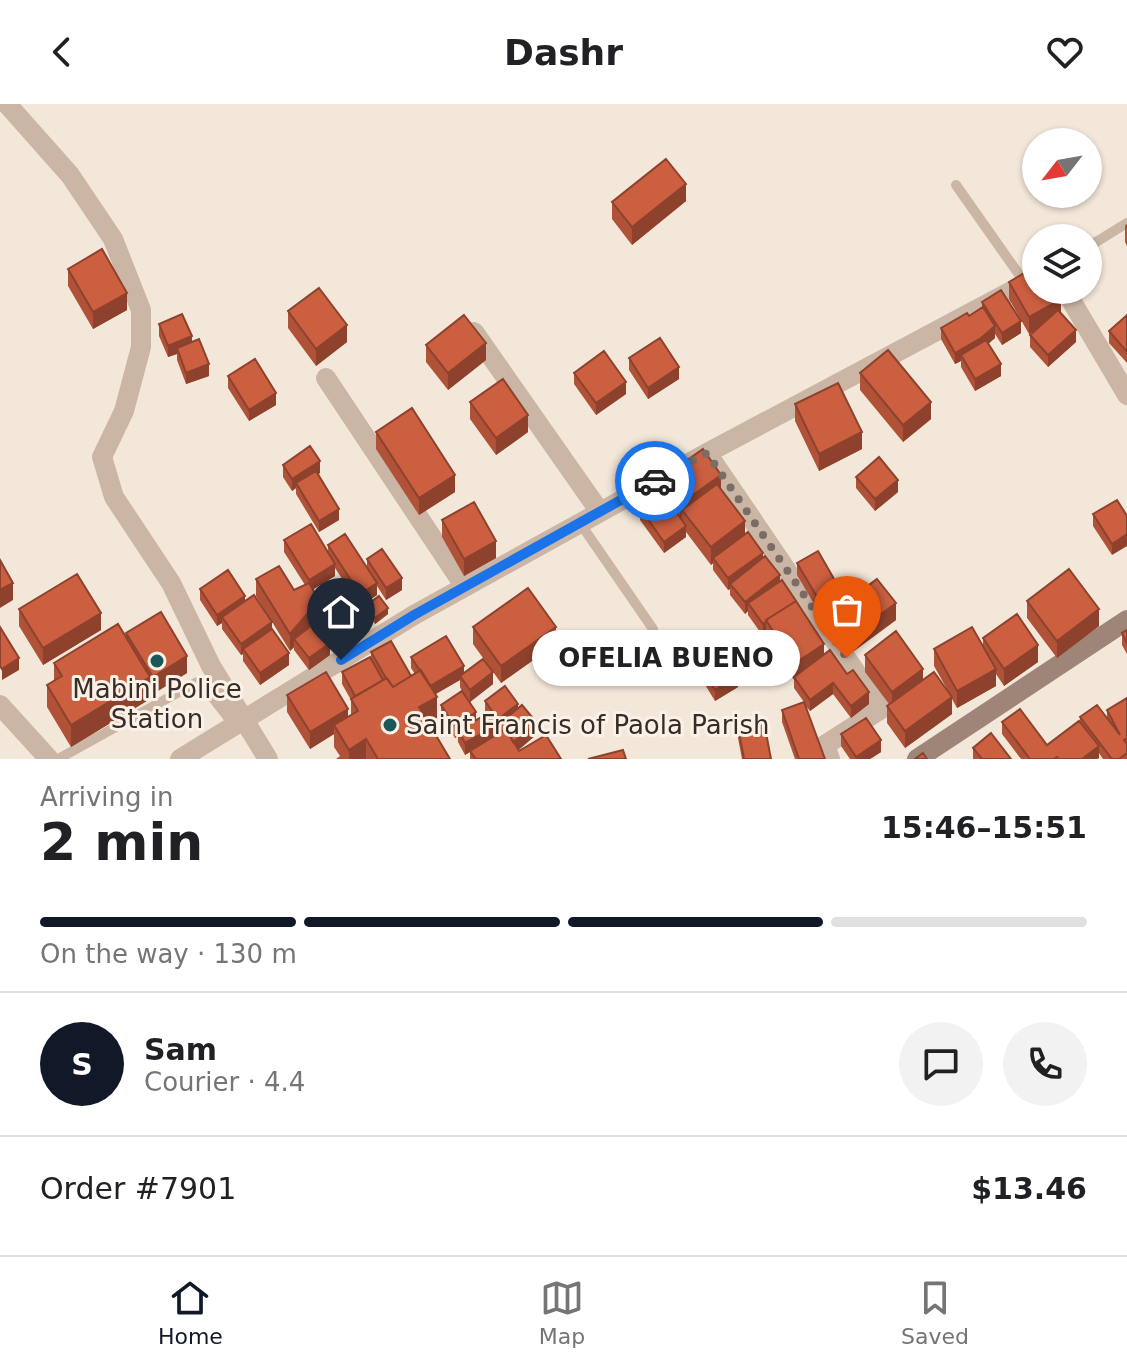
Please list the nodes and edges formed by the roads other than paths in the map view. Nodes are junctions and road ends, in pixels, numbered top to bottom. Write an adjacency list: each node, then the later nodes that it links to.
1 (7, 104): 18 (street)
2 (956, 185): 5 (lane)
3 (1127, 223): 4 (lane)
4 (1102, 238)
5 (1022, 269)
6 (1022, 285): 11 (street)
7 (1073, 304): 10 (street)
8 (474, 332): 12 (street)
9 (326, 378): 14 (street)
10 (1127, 395)
11 (707, 453): 12 (street); 24 (street)
12 (600, 512): 13 (street)
13 (580, 523): 14 (street); 16 (lane)
14 (465, 587): 18 (street)
15 (1127, 620): 19 (main road)
16 (653, 629)
17 (0, 705): 20 (street)
18 (239, 723): 21 (lane); 22 (street); 23 (street)
19 (920, 758)
20 (49, 759)
21 (58, 759)
22 (180, 759)
23 (268, 759)
24 (830, 759)

